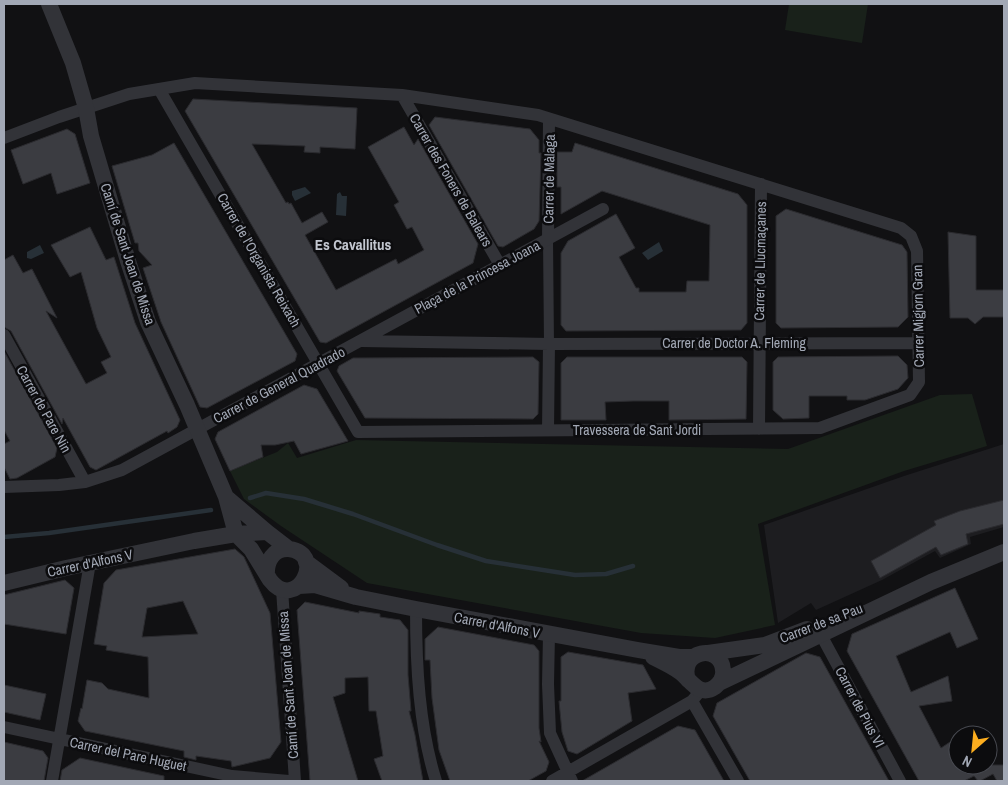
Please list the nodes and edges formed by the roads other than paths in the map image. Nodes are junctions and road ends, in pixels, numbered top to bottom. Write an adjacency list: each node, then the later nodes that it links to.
1 (50, 4): 4 (street, Camí de Sant Joan de Missa)
2 (158, 89): 3 (street); 4 (street); 16 (street, Carrer de l'Organista Reixach)
3 (402, 94): 5 (street); 10 (street, Carrer des Foners de Balears)
4 (86, 108): 6 (street); 18 (street, Camí de Sant Joan de Missa)
5 (550, 119): 7 (street); 9 (street, Carrer de Màlaga)
6 (4, 138)
7 (761, 184): 13 (street, Carrer de Llucmaçanes); 14 (street, Carrer Migjorn Gran)
8 (603, 210): 9 (street)
9 (548, 240): 10 (street, Plaça de la Princesa Joana); 15 (street, Plaça de la Princesa Joana)
10 (500, 265): 12 (street, Plaça de la Princesa Joana)
11 (4, 335): 22 (street, Carrer de Pare Nin)
12 (360, 341): 15 (street); 16 (street, Carrer de General Quadrado)
13 (760, 343): 14 (street, Carrer de Doctor A. Fleming); 15 (street, Carrer de Doctor A. Fleming); 19 (street, Carrer de Llucmaçanes)
14 (919, 343): 17 (street, Carrer Migjorn Gran)
15 (549, 344): 20 (street)
16 (318, 364): 18 (street, Carrer de General Quadrado); 21 (street, Carrer de l'Organista Reixach)
17 (910, 395): 19 (street, Travessera de Sant Jordi)
18 (198, 429): 22 (street, Carrer de General Quadrado); 24 (street, Camí de Sant Joan de Missa)
19 (759, 429): 20 (street, Travessera de Sant Jordi)
20 (548, 430): 21 (street, Travessera de Sant Jordi)
21 (358, 432)
22 (85, 482): 23 (street, Carrer de General Quadrado)
23 (4, 487)
24 (226, 497): 25 (street, Camí de Sant Joan de Missa); 26 (street, Camí de Sant Joan de Missa)
25 (267, 532): 26 (street); 27 (street, Camí de Sant Joan de Missa)
26 (236, 534): 30 (street, Carrer d'Alfons V); 31 (street, Camí de Sant Joan de Missa)
27 (289, 549): 29 (street); 31 (street)
28 (1004, 552): 32 (street, Carrer de sa Pau)
29 (306, 562): 34 (street); 36 (street, Carrer d'Alfons V)
30 (90, 563): 33 (street, Carrer d'Alfons V); 45 (street)
31 (268, 575): 35 (street)
32 (931, 582): 39 (street, Carrer de sa Pau); 41 (street, Carrer de sa Pau)
33 (4, 583)
34 (299, 586): 35 (street); 36 (street, Carrer d'Alfons V)
35 (282, 589): 50 (street, Camí de Sant Joan de Missa)
36 (356, 597): 37 (street, Carrer d'Alfons V)
37 (416, 610): 38 (street, Carrer d'Alfons V); 51 (street)
38 (549, 634): 40 (street, Carrer d'Alfons V); 46 (street)
39 (820, 634): 42 (street, Carrer de sa Pau); 54 (street, Carrer de Pius VI)
40 (638, 650): 41 (street, Carrer d'Alfons V); 43 (street, Carrer d'Alfons V)
41 (701, 655): 42 (street); 43 (street)
42 (719, 683): 43 (street)
43 (694, 690): 46 (street); 53 (street)
44 (4, 727): 45 (street, Carrer del Pare Huguet)
45 (60, 739): 47 (street, Carrer del Pare Huguet); 48 (street)
46 (570, 777): 52 (street)
47 (253, 780): 49 (street, Carrer del Pare Huguet)
48 (52, 781)
49 (289, 781)
50 (295, 781)
51 (436, 781)
52 (552, 781)
53 (738, 781)
54 (900, 781)

